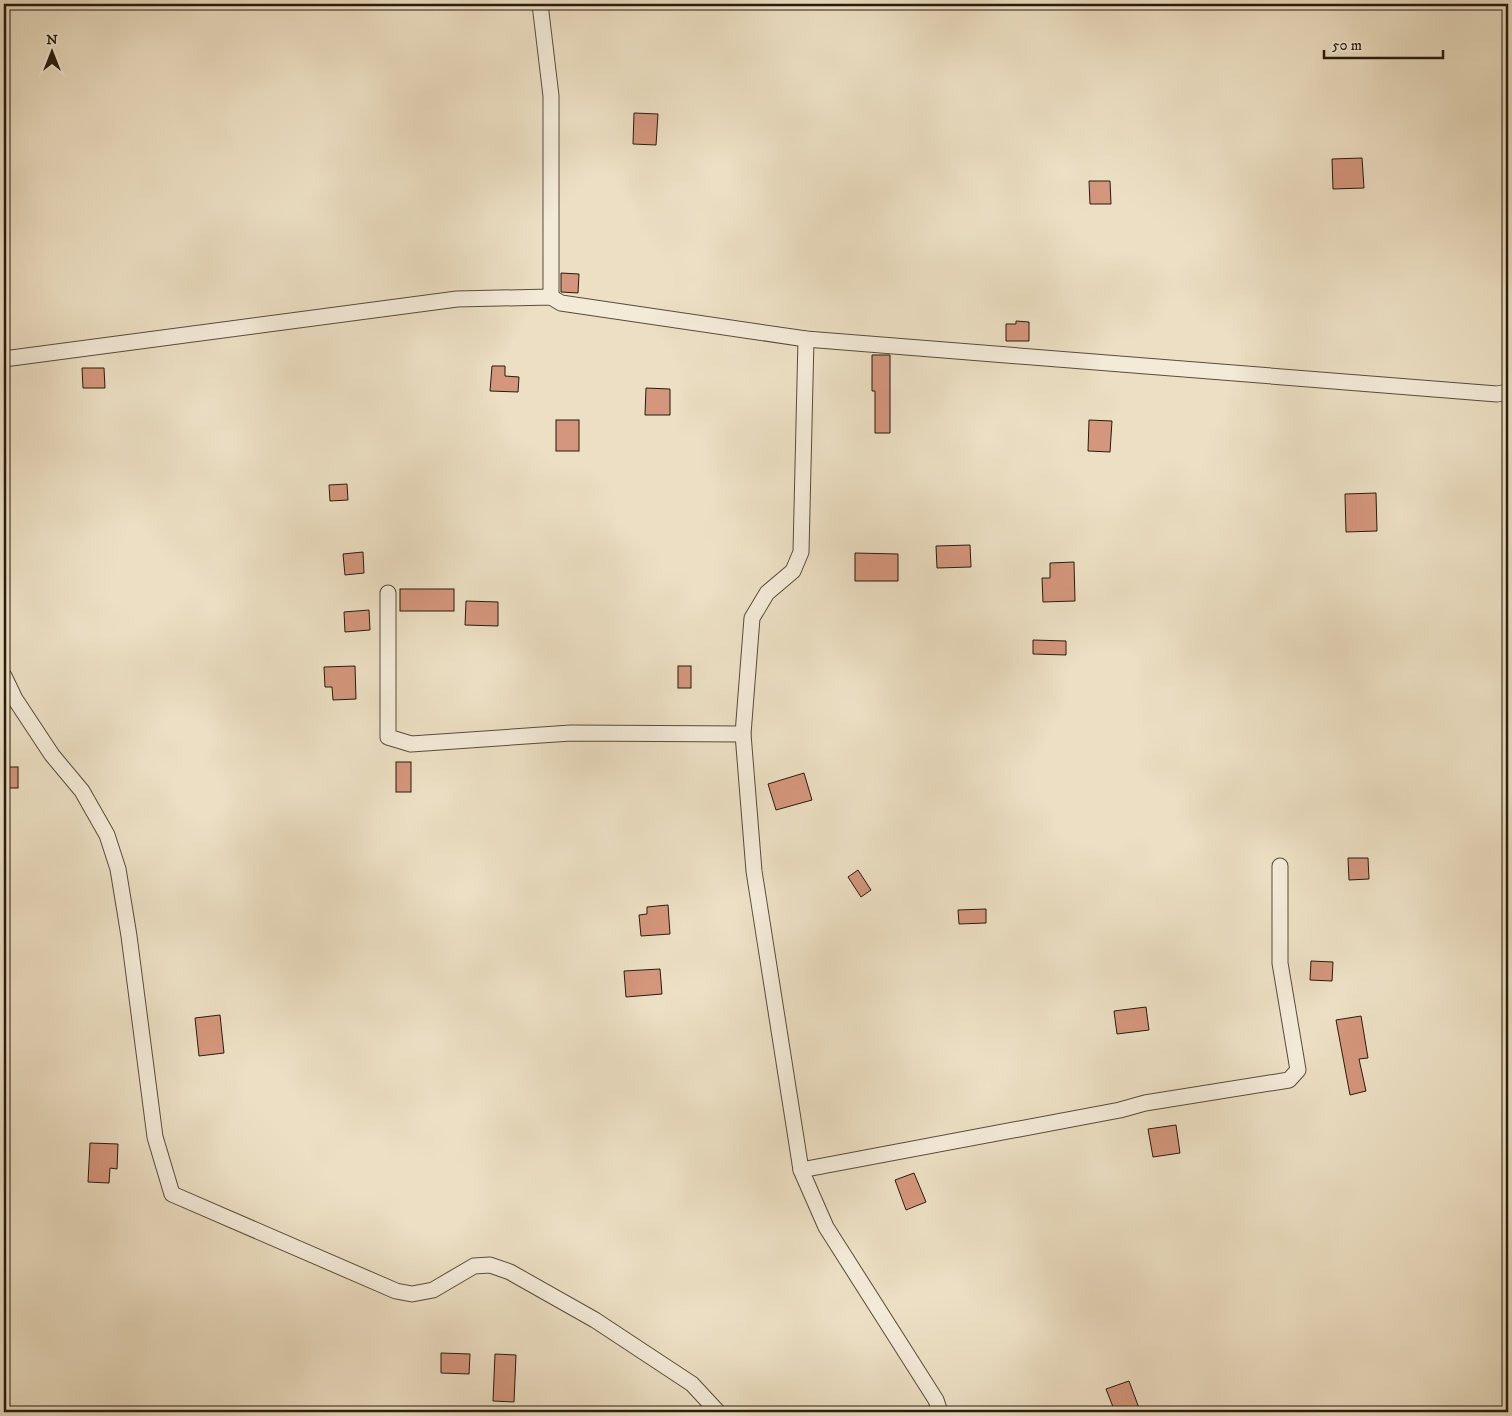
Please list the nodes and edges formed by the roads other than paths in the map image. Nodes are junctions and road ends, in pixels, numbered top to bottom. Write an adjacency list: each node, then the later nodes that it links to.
1 (540, 4): 2 (street)
2 (551, 297): 3 (street); 4 (street)
3 (806, 340): 5 (street); 8 (street)
4 (4, 359)
5 (1508, 392)
6 (388, 593): 8 (street)
7 (4, 676): 11 (street)
8 (743, 734): 10 (street)
9 (1280, 866): 10 (street)
10 (801, 1170): 12 (street)
11 (718, 1412)
12 (940, 1412)

